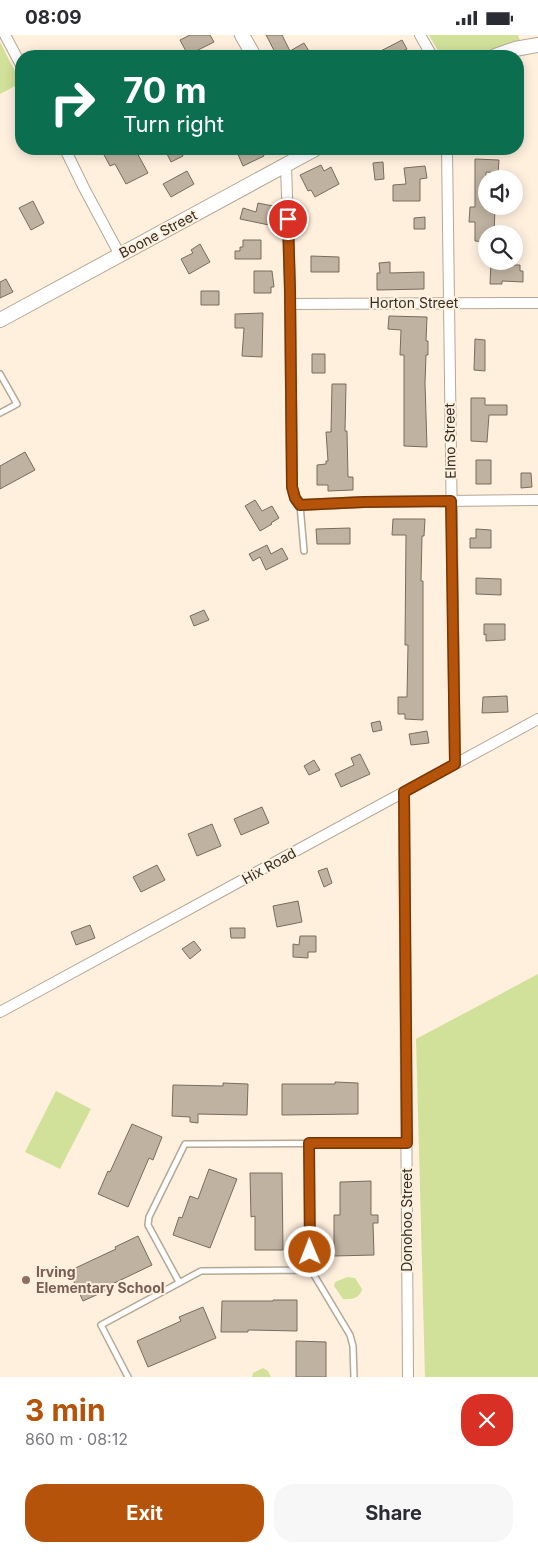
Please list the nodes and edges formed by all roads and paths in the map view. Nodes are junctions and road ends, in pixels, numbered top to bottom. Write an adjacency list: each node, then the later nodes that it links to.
1 (5, 35): 8 (street)
2 (242, 35): 5 (street)
3 (420, 35): 6 (street)
4 (538, 45): 7 (street)
5 (251, 50)
6 (429, 50)
7 (518, 50)
8 (15, 54)
9 (67, 155): 13 (street)
10 (301, 155): 12 (street, Boone Street)
11 (446, 155): 14 (street, Elmo Street)
12 (286, 165): 13 (street, Boone Street); 16 (street)
13 (120, 255): 17 (street, Boone Street)
14 (449, 303): 15 (street, Horton Street); 16 (street, Horton Street); 21 (street, Elmo Street)
15 (538, 303)
16 (290, 304): 22 (street)
17 (0, 321)
18 (0, 374): 19 (lane)
19 (0, 413)
20 (538, 500): 21 (street)
21 (451, 501): 22 (street); 25 (street, Elmo Street)
22 (300, 505): 23 (lane)
23 (304, 551)
24 (538, 719): 25 (street, Hix Road)
25 (455, 764): 26 (street, Hix Road)
26 (404, 792): 27 (street, Hix Road); 30 (street, Donohoo Street)
27 (0, 1012)
28 (309, 1143): 29 (lane); 31 (lane); 32 (lane)
29 (382, 1143): 30 (street)
30 (407, 1143): 35 (street, Donohoo Street)
31 (310, 1271): 32 (lane); 34 (lane)
32 (179, 1282): 33 (lane)
33 (128, 1377)
34 (354, 1377)
35 (408, 1377)

